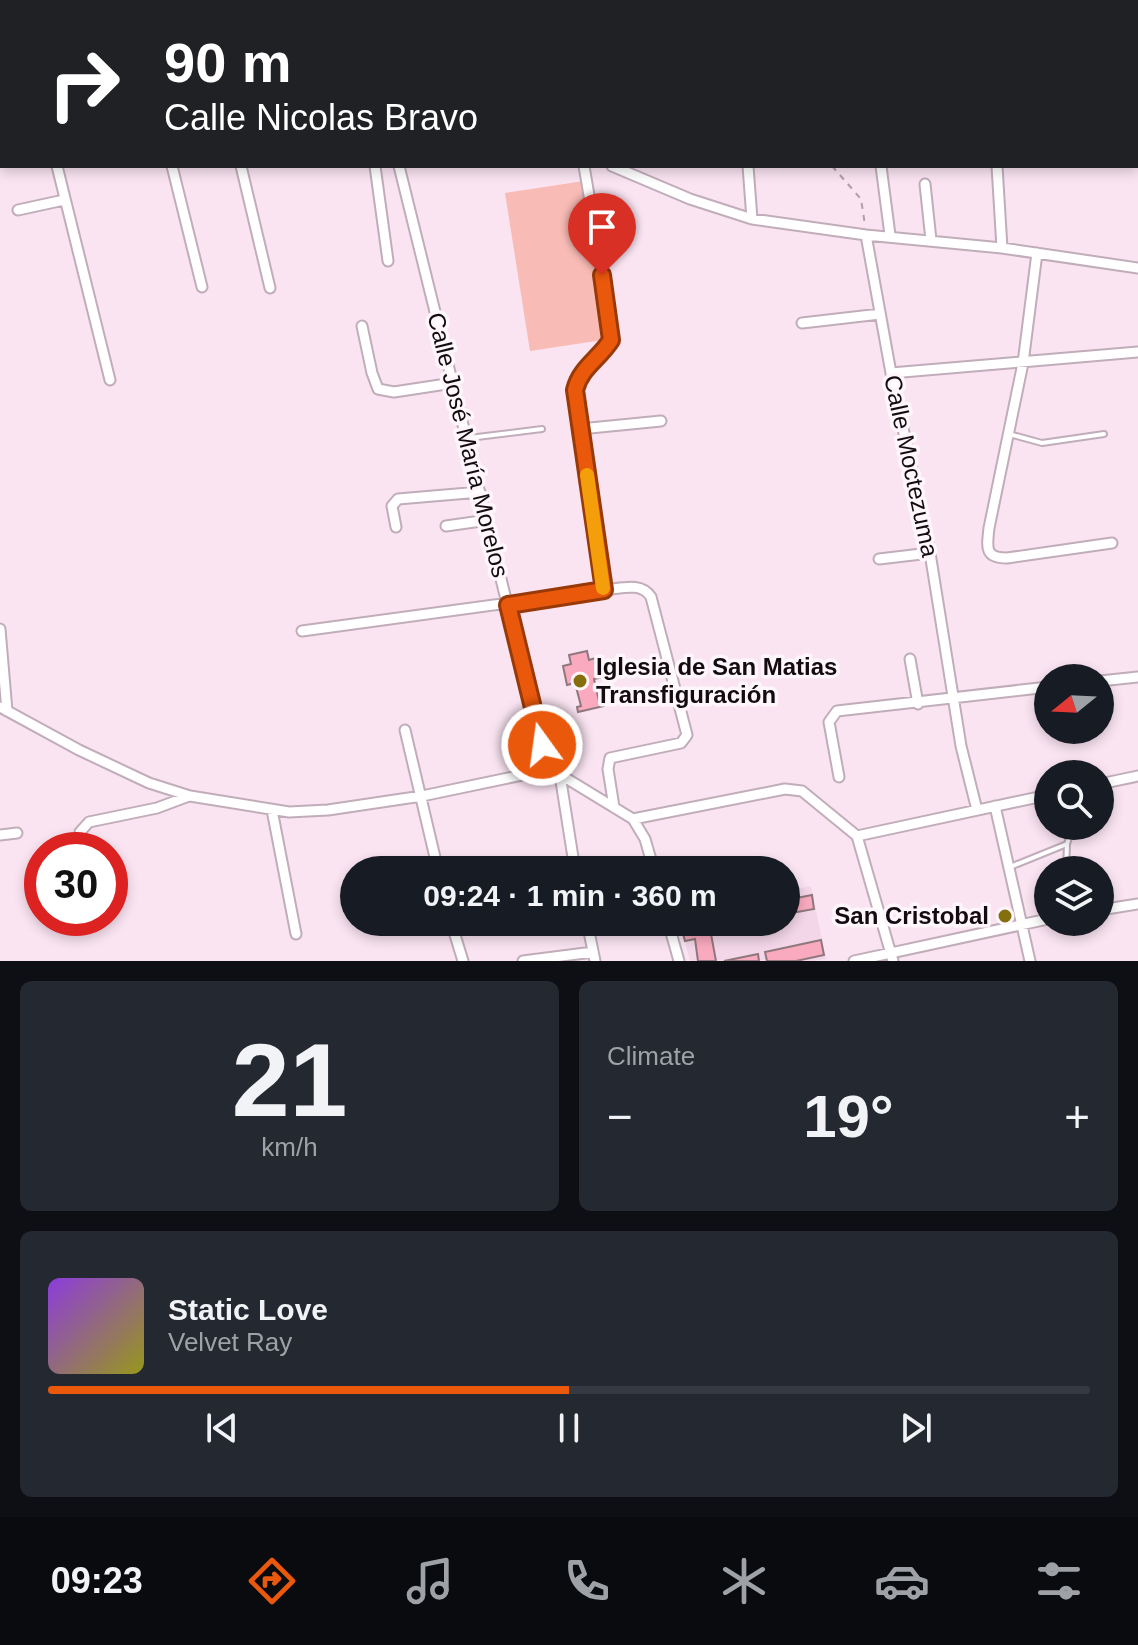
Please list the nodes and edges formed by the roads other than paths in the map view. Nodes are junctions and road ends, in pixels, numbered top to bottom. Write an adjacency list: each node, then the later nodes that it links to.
1 (57, 168): 12 (street)
2 (172, 168): 22 (street)
3 (241, 168): 23 (street)
4 (375, 168): 20 (street)
5 (399, 168): 31 (street, Calle José María Morelos)
6 (584, 168): 34 (street)
7 (617, 168): 14 (street)
8 (748, 168): 14 (street)
9 (881, 168): 16 (street)
10 (997, 168): 18 (street)
11 (925, 184): 17 (street)
12 (64, 200): 13 (street); 30 (street)
13 (18, 210)
14 (752, 219): 15 (street)
15 (866, 235): 16 (street); 24 (street, Calle Moctezuma)
16 (890, 235): 17 (street)
17 (931, 240): 18 (street)
18 (1002, 248): 19 (street)
19 (1037, 253): 21 (street); 28 (street)
20 (388, 261)
21 (1138, 268)
22 (202, 287)
23 (270, 288)
24 (880, 314): 25 (street); 29 (street, Calle Moctezuma)
25 (802, 323)
26 (362, 326): 31 (street)
27 (1138, 352): 28 (street)
28 (1023, 363): 29 (street); 35 (street)
29 (891, 373): 43 (street, Calle Moctezuma)
30 (110, 380)
31 (453, 383): 37 (street, Calle José María Morelos)
32 (661, 421): 34 (street)
33 (542, 429): 37 (lane)
34 (580, 429): 45 (street)
35 (1009, 434): 36 (lane); 42 (street)
36 (1104, 434)
37 (467, 438): 38 (street, Calle José María Morelos)
38 (480, 492): 39 (street, Calle José María Morelos); 41 (street)
39 (488, 520): 40 (street); 46 (street, Calle José María Morelos)
40 (446, 526)
41 (396, 527)
42 (1112, 543)
43 (930, 553): 44 (street); 53 (street, Calle Moctezuma)
44 (879, 559)
45 (604, 590): 46 (street); 65 (street)
46 (508, 605): 48 (street); 57 (street, Calle José María Morelos)
47 (0, 629): 55 (street)
48 (302, 631)
49 (910, 659): 54 (street)
50 (1138, 677): 51 (street)
51 (1114, 680)
52 (1034, 689): 53 (street)
53 (953, 698): 54 (street); 67 (street, Calle Moctezuma)
54 (918, 704): 59 (street)
55 (3, 709): 61 (street)
56 (405, 730): 62 (street)
57 (556, 772): 62 (street); 65 (street); 76 (street, Calle José María Morelos)
58 (1138, 776): 60 (street)
59 (839, 777)
60 (1114, 781)
61 (190, 796): 66 (street); 69 (street)
62 (422, 796): 66 (street); 75 (street)
63 (1034, 798): 64 (street)
64 (995, 806): 67 (street); 79 (street)
65 (614, 807): 68 (street)
66 (272, 810): 84 (street)
67 (977, 810): 72 (street)
68 (633, 819): 72 (street); 77 (street)
69 (80, 832)
70 (17, 833): 71 (street)
71 (0, 835)
72 (857, 836): 89 (street)
73 (1068, 840): 74 (lane)
74 (1067, 844): 78 (lane); 79 (lane)
75 (435, 856)
76 (572, 856)
77 (650, 856)
78 (1067, 856)
79 (1010, 867): 83 (street)
80 (1137, 905): 81 (street)
81 (1114, 908)
82 (1034, 922): 83 (street)
83 (1022, 924): 89 (street); 94 (street)
84 (296, 934)
85 (455, 936): 90 (street)
86 (590, 936): 88 (street)
87 (672, 936): 92 (street)
88 (594, 957): 91 (street)
89 (892, 957): 93 (street)
90 (463, 961)
91 (523, 961)
92 (679, 961)
93 (854, 961)
94 (1030, 961)

